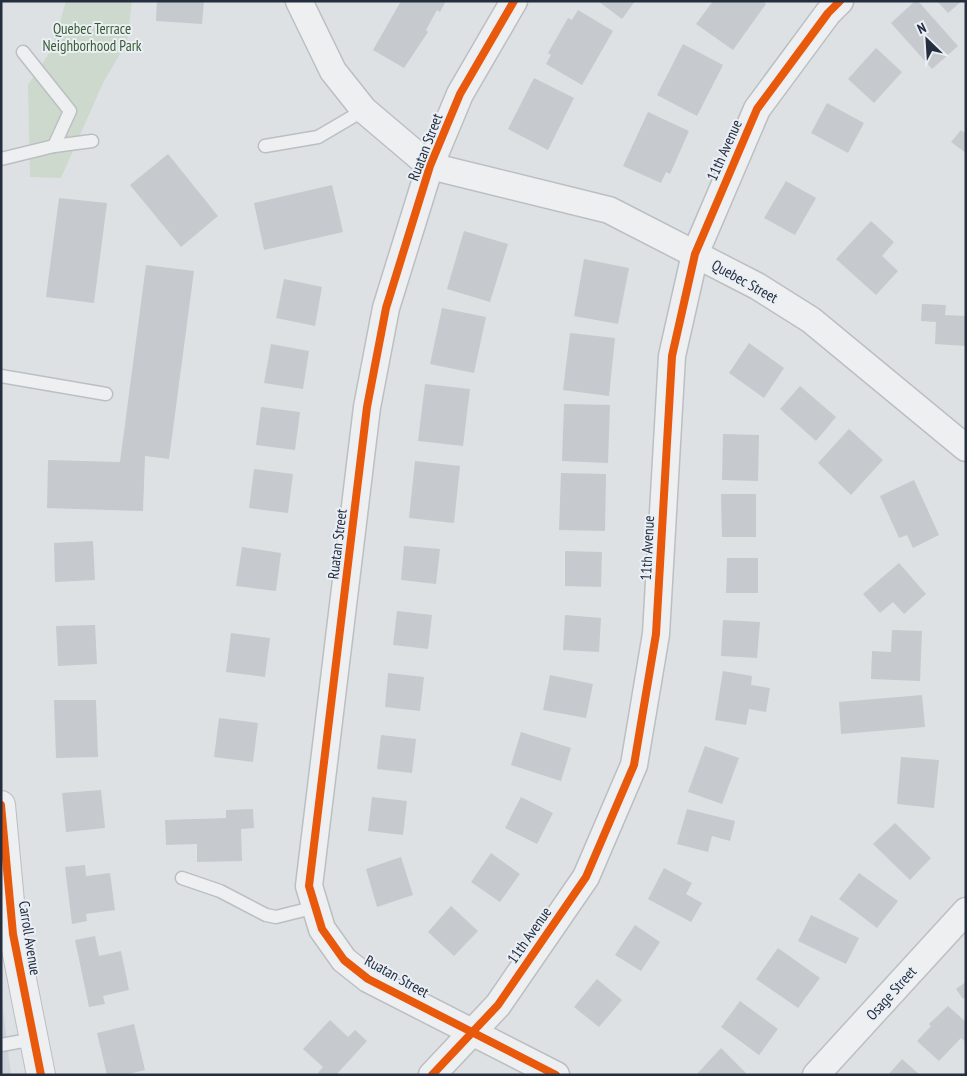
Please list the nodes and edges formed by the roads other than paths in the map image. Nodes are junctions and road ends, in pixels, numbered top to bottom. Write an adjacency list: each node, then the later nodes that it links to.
1 (299, 1): 5 (street)
2 (514, 1): 10 (street, Ruatan Street)
3 (840, 1): 11 (street, 11th Avenue)
4 (23, 52): 7 (lane)
5 (364, 110): 8 (lane); 10 (street)
6 (92, 141): 7 (lane)
7 (54, 146): 9 (lane)
8 (265, 146)
9 (1, 159)
10 (430, 166): 11 (street, Quebec Street); 17 (street, Ruatan Street)
11 (695, 254): 14 (street, Quebec Street); 19 (street, 11th Avenue)
12 (1, 376): 13 (lane)
13 (106, 394)
14 (966, 448)
15 (1, 805): 20 (street, Carroll Avenue)
16 (182, 878): 17 (lane)
17 (316, 907): 19 (street, Ruatan Street)
18 (966, 911): 25 (street, Osage Street)
19 (473, 1032): 23 (street, 11th Avenue); 24 (street, Ruatan Street)
20 (34, 1039): 21 (lane); 22 (street, Carroll Avenue)
21 (1, 1045)
22 (41, 1075)
23 (432, 1075)
24 (556, 1075)
25 (816, 1075)

